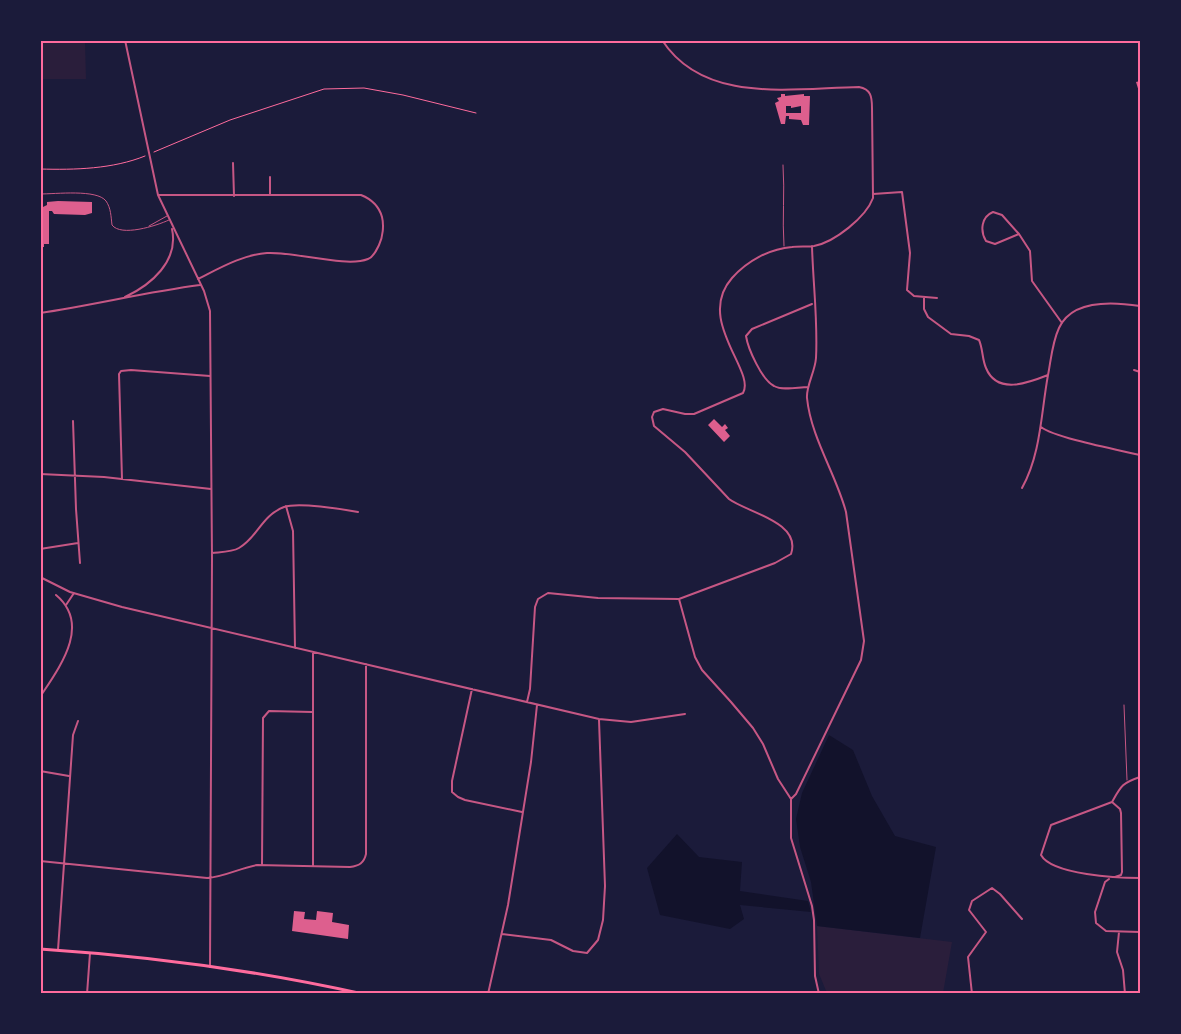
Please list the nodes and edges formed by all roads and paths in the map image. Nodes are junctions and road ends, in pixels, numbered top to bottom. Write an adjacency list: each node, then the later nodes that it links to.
1 (124, 40): 12 (street)
2 (662, 40): 11 (street)
3 (476, 113): 4 (path)
4 (168, 147)
5 (134, 160): 8 (path)
6 (233, 163): 14 (street)
7 (783, 165): 20 (lane)
8 (40, 170)
9 (270, 177): 13 (street)
10 (40, 194): 17 (lane)
11 (873, 194): 19 (street); 23 (street)
12 (158, 195): 14 (street); 15 (street)
13 (270, 195): 14 (street); 21 (street)
14 (234, 196)
15 (167, 216): 16 (street); 17 (lane)
16 (170, 222): 17 (lane); 21 (street); 25 (street)
17 (147, 227)
18 (1019, 234): 18 (street); 29 (street)
19 (812, 246): 20 (street); 26 (street)
20 (784, 248): 52 (street)
21 (198, 279): 22 (street)
22 (202, 285): 25 (street); 33 (street)
23 (924, 298): 24 (street); 32 (street)
24 (937, 298)
25 (116, 300): 28 (street)
26 (814, 303): 34 (street); 34 (street)
27 (1140, 306): 29 (street)
28 (40, 313)
29 (1062, 323): 32 (street)
30 (1134, 370): 31 (street)
31 (1140, 372)
32 (1048, 375): 36 (street)
33 (211, 376): 40 (street); 42 (street)
34 (808, 387): 71 (street)
35 (73, 421): 39 (street)
36 (1041, 426): 37 (street); 41 (street)
37 (1140, 455)
38 (40, 474): 39 (street)
39 (75, 475): 40 (street); 45 (street)
40 (122, 480): 42 (street)
41 (1022, 488)
42 (211, 489): 47 (street)
43 (286, 506): 44 (street); 47 (street); 55 (street)
44 (358, 512)
45 (78, 543): 46 (street); 48 (street)
46 (40, 549)
47 (212, 553): 54 (street)
48 (80, 562)
49 (40, 577): 50 (street)
50 (74, 593): 53 (street); 54 (street)
51 (56, 596): 53 (street)
52 (679, 599): 60 (street); 71 (street)
53 (66, 605): 59 (street)
54 (210, 628): 55 (street); 78 (street)
55 (295, 648): 56 (street)
56 (313, 652): 57 (street); 63 (street)
57 (366, 664): 58 (street); 77 (street)
58 (472, 689): 60 (street); 73 (street)
59 (40, 697)
60 (527, 702): 61 (street)
61 (537, 705): 65 (street); 73 (street)
62 (1124, 705): 70 (lane)
63 (312, 712): 76 (street); 77 (street)
64 (686, 714): 65 (street)
65 (599, 719): 84 (street)
66 (78, 721): 68 (street)
67 (40, 771): 68 (street)
68 (69, 776): 75 (street)
69 (1140, 777): 70 (street)
70 (1127, 782): 72 (street)
71 (791, 800): 92 (street)
72 (1112, 802): 79 (street); 79 (street)
73 (522, 812): 84 (street)
74 (40, 861): 75 (street)
75 (63, 863): 78 (street); 86 (street)
76 (262, 865): 77 (street); 78 (street)
77 (313, 866)
78 (210, 878): 88 (street)
79 (1112, 878): 80 (street); 82 (street)
80 (1140, 878)
81 (1022, 919): 93 (street)
82 (1119, 932): 83 (street); 94 (street)
83 (1140, 932)
84 (502, 934): 91 (street)
85 (40, 949): 86 (main road)
86 (58, 950): 87 (main road)
87 (90, 953): 88 (main road); 89 (street)
88 (210, 968): 90 (main road)
89 (87, 993)
90 (363, 993)
91 (488, 993)
92 (819, 993)
93 (972, 993)
94 (1125, 993)

